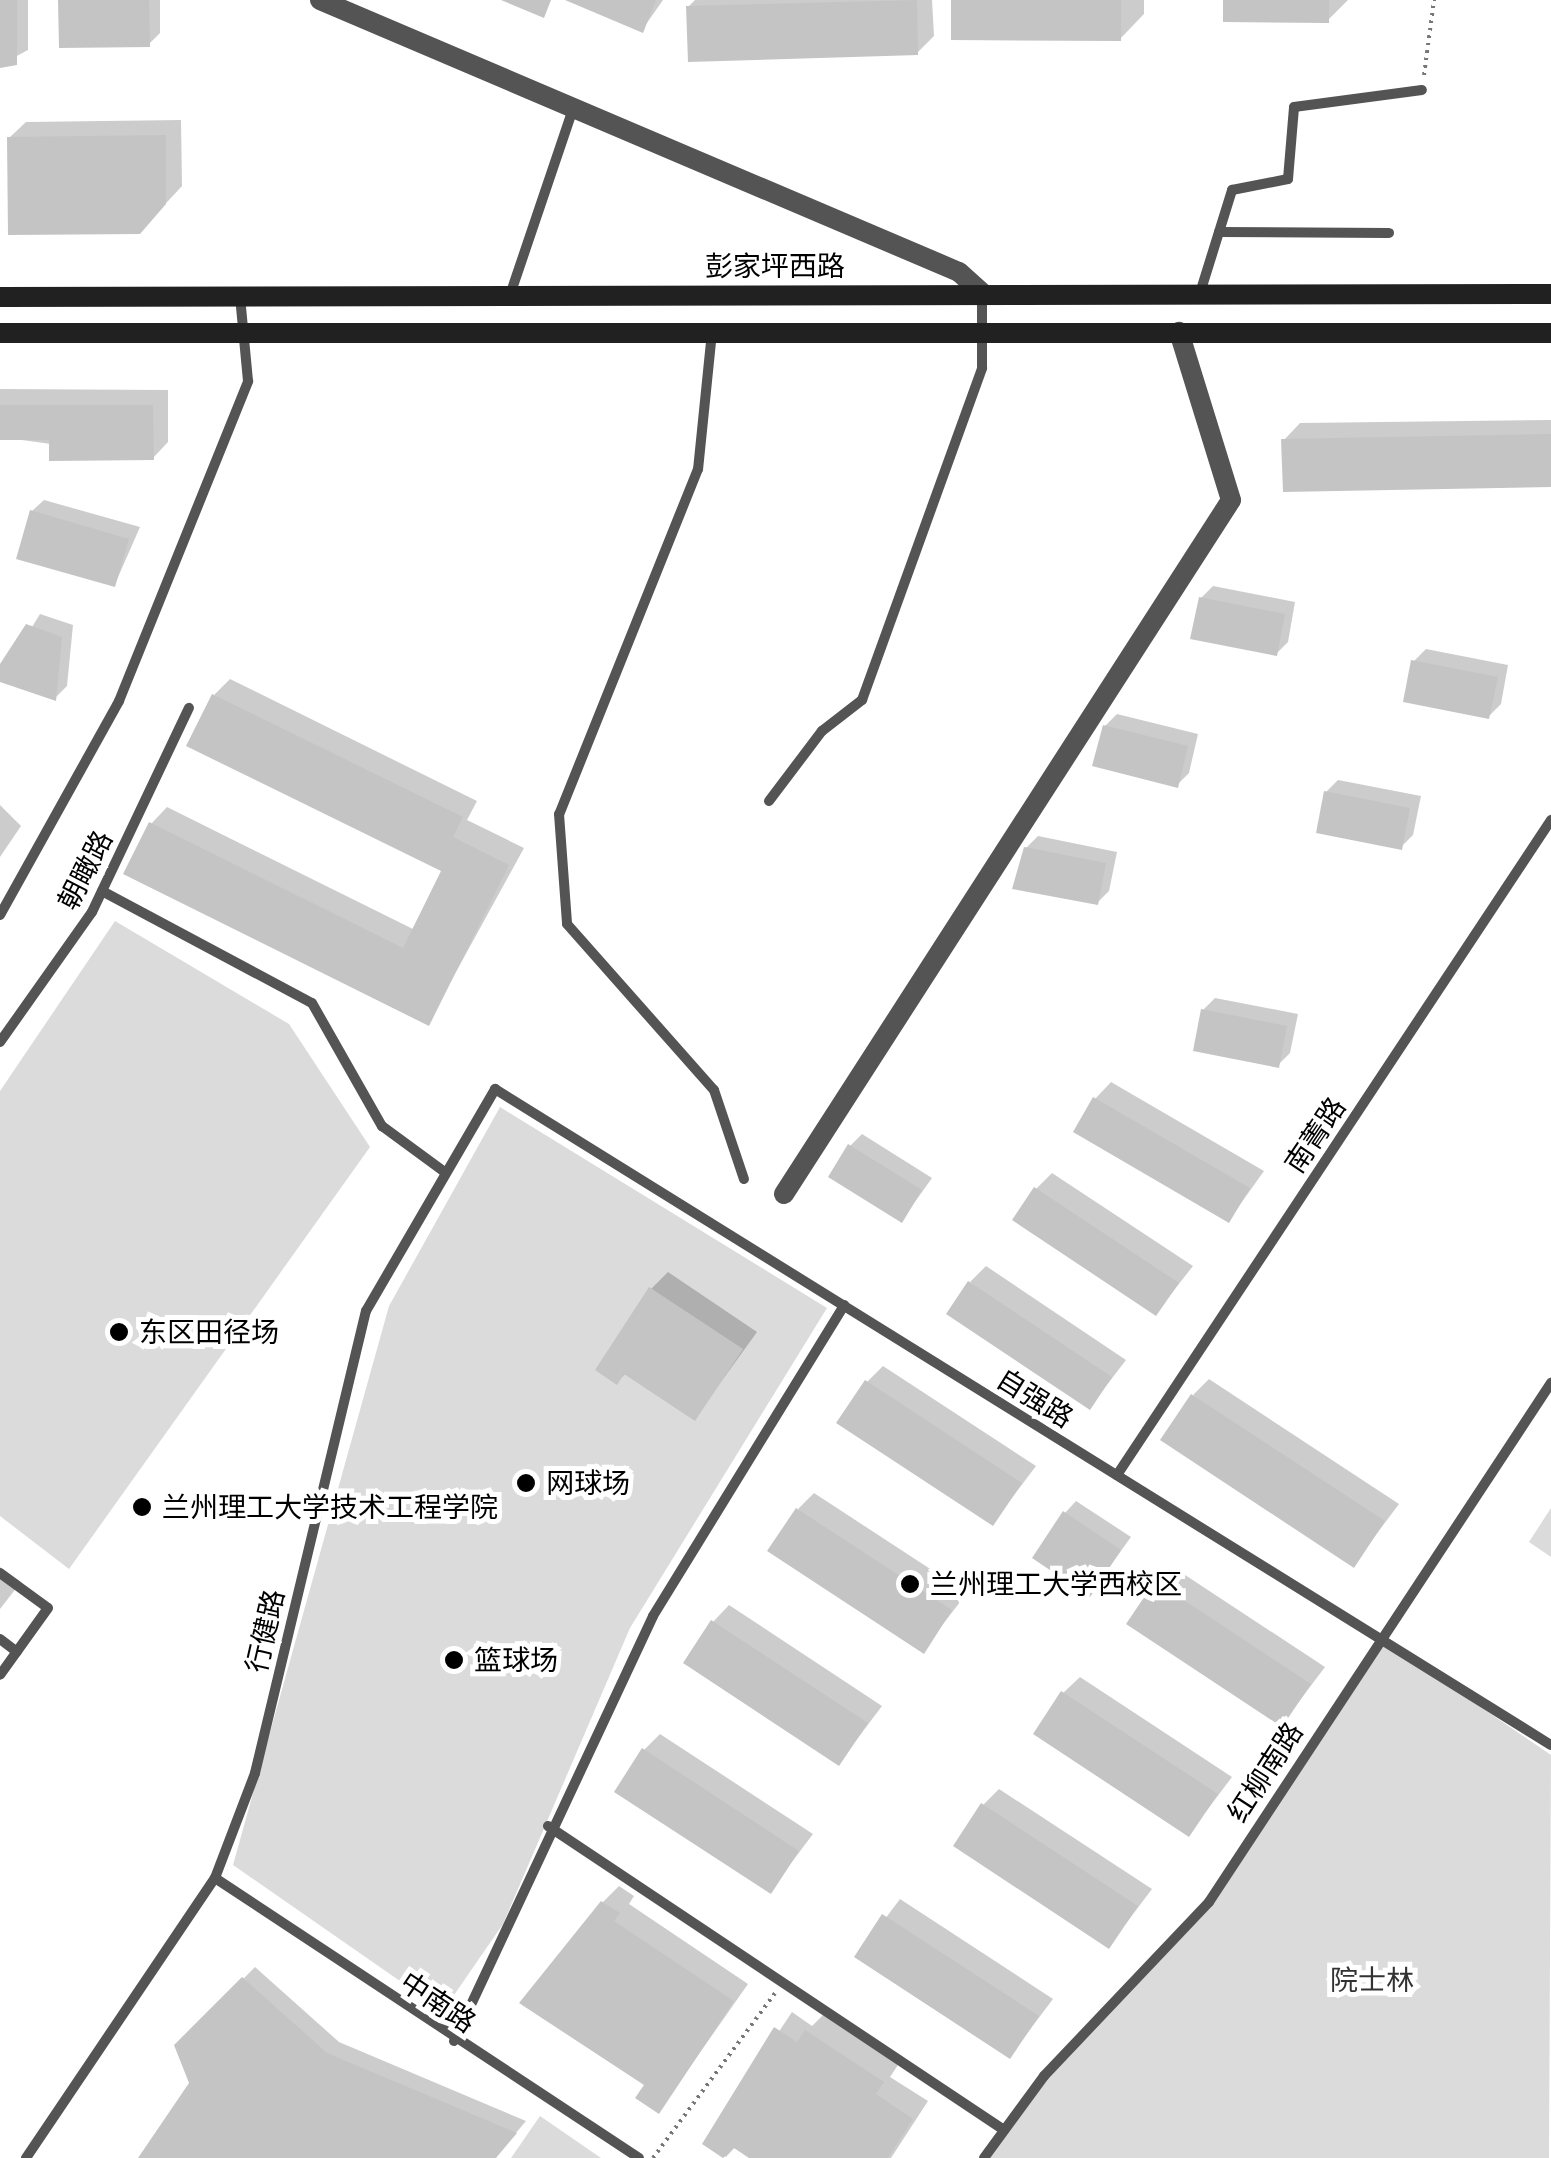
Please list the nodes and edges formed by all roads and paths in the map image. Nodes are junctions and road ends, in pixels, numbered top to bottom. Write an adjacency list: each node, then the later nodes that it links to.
1 (320, 0): 4 (street)
2 (1434, 0): 3 (path)
3 (1422, 90): 5 (lane)
4 (574, 106): 7 (street); 10 (lane)
5 (1219, 232): 6 (lane); 8 (lane)
6 (1389, 233)
7 (982, 292): 8 (main road, 彭家坪西路); 10 (main road, 彭家坪西路); 14 (lane)
8 (1200, 293): 9 (main road, 彭家坪西路)
9 (1551, 294)
10 (510, 295): 11 (main road, 彭家坪西路)
11 (240, 296): 12 (main road, 彭家坪西路); 17 (lane)
12 (0, 297)
13 (712, 332): 14 (main road); 17 (main road); 27 (lane)
14 (982, 332): 15 (main road); 20 (lane)
15 (1180, 332): 16 (main road); 28 (street)
16 (1551, 332)
17 (248, 333): 18 (main road); 23 (lane)
18 (0, 334)
19 (189, 708): 22 (lane, 朝瞰路)
20 (769, 802)
21 (1551, 820): 31 (lane, 南菁路)
22 (102, 891): 24 (lane, 朝瞰路); 26 (lane)
23 (0, 914)
24 (0, 1042)
25 (495, 1089): 26 (lane, 行健路); 29 (lane, 自强路)
26 (446, 1173): 39 (lane, 行健路)
27 (744, 1179)
28 (784, 1194)
29 (844, 1305): 31 (lane, 自强路); 38 (lane)
30 (1551, 1382): 33 (lane, 红柳南路)
31 (1117, 1475): 33 (lane, 自强路)
32 (0, 1573): 35 (lane)
33 (1378, 1638): 37 (lane, 自强路); 42 (lane, 红柳南路)
34 (0, 1640): 35 (lane)
35 (17, 1652): 36 (lane)
36 (0, 1676)
37 (1551, 1745)
38 (548, 1826): 40 (lane); 41 (lane)
39 (216, 1878): 41 (lane, 中南路); 43 (lane, 行健路)
40 (784, 1982): 42 (lane); 45 (path)
41 (454, 2041): 44 (lane, 中南路)
42 (1001, 2128): 46 (lane, 红柳南路)
43 (30, 2156)
44 (640, 2158)
45 (654, 2158)
46 (984, 2158)

